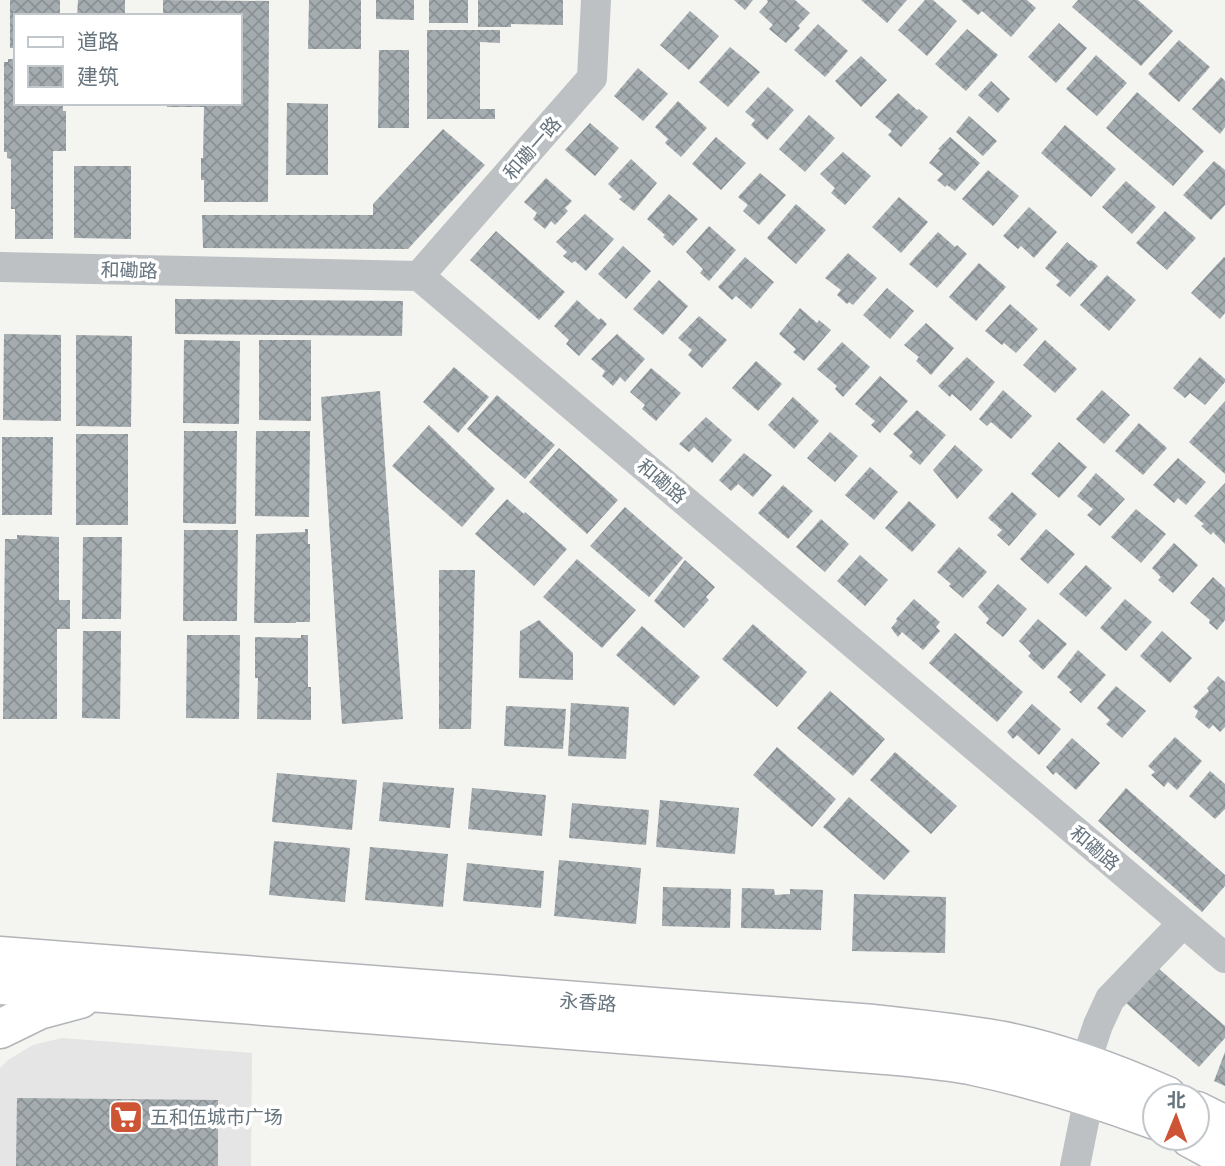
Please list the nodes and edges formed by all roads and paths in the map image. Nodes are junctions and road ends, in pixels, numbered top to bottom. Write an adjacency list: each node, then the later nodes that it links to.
1 (596, 0): 3 (street, 和磡一路)
2 (0, 267): 3 (street, 和磡路)
3 (419, 276): 4 (street, 和磡路)
4 (1183, 923): 7 (street, 和磡路); 12 (street)
5 (0, 934): 8 (main road)
6 (0, 956): 8 (main road, 永香路)
7 (1225, 958)
8 (64, 961): 12 (main road, 永香路)
9 (0, 985): 10 (main road, 永香路)
10 (110, 994): 11 (main road); 12 (main road, 永香路)
11 (0, 1029)
12 (1087, 1080): 13 (main road, 永香路); 14 (main road, 永香路); 15 (street)
13 (1141, 1084)
14 (1141, 1113)
15 (1075, 1166)

